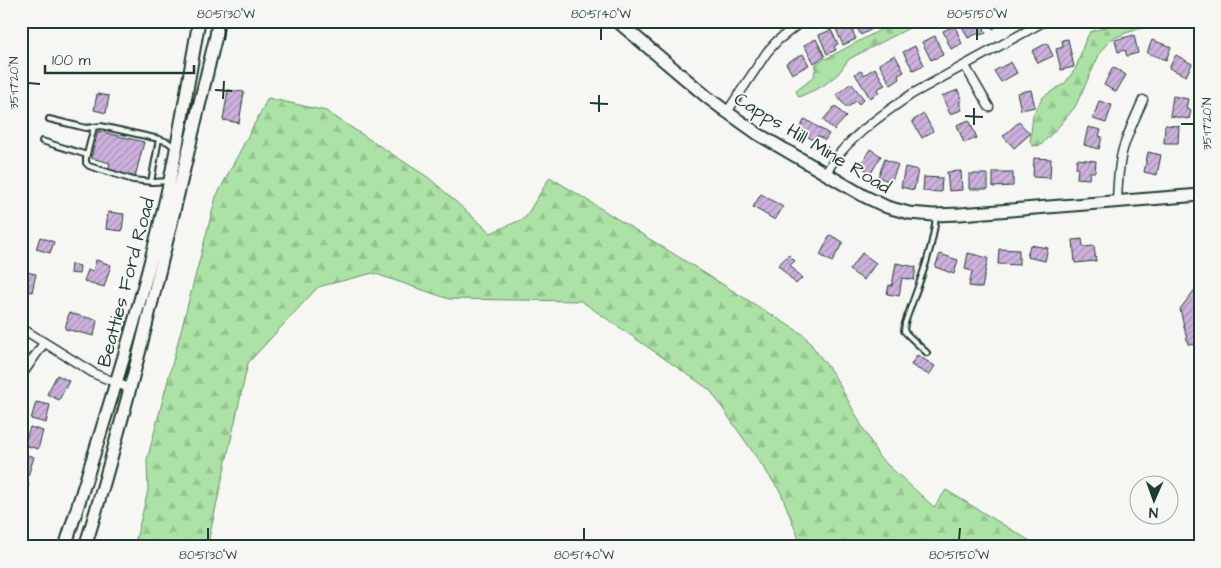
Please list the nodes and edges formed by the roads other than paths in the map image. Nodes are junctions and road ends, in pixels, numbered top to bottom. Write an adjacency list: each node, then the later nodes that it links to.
1 (200, 21): 15 (main road, Beatties Ford Road)
2 (218, 21): 15 (main road, Beatties Ford Road)
3 (617, 21): 9 (main road, Capps Hill Mine Road)
4 (802, 21): 9 (street)
5 (1045, 21): 6 (street)
6 (965, 66): 8 (street); 16 (street)
7 (1143, 100): 19 (street)
8 (989, 107)
9 (727, 112): 16 (main road, Capps Hill Mine Road)
10 (49, 119): 11 (lane)
11 (94, 127): 12 (lane); 14 (lane)
12 (159, 139): 15 (lane); 17 (lane)
13 (42, 141): 14 (lane)
14 (87, 155): 17 (lane)
15 (179, 165): 17 (lane); 25 (main road, Beatties Ford Road); 26 (main road, Beatties Ford Road)
16 (826, 174): 20 (main road, Capps Hill Mine Road)
17 (151, 182)
18 (1200, 195): 19 (main road, Capps Hill Mine Road)
19 (1117, 201): 20 (main road, Capps Hill Mine Road)
20 (936, 215): 23 (lane)
21 (21, 328): 22 (street)
22 (44, 343): 24 (street); 25 (street)
23 (927, 353)
24 (21, 376)
25 (116, 383): 26 (street); 27 (main road, Beatties Ford Road)
26 (131, 389): 28 (main road, Beatties Ford Road)
27 (65, 547)
28 (85, 547)

